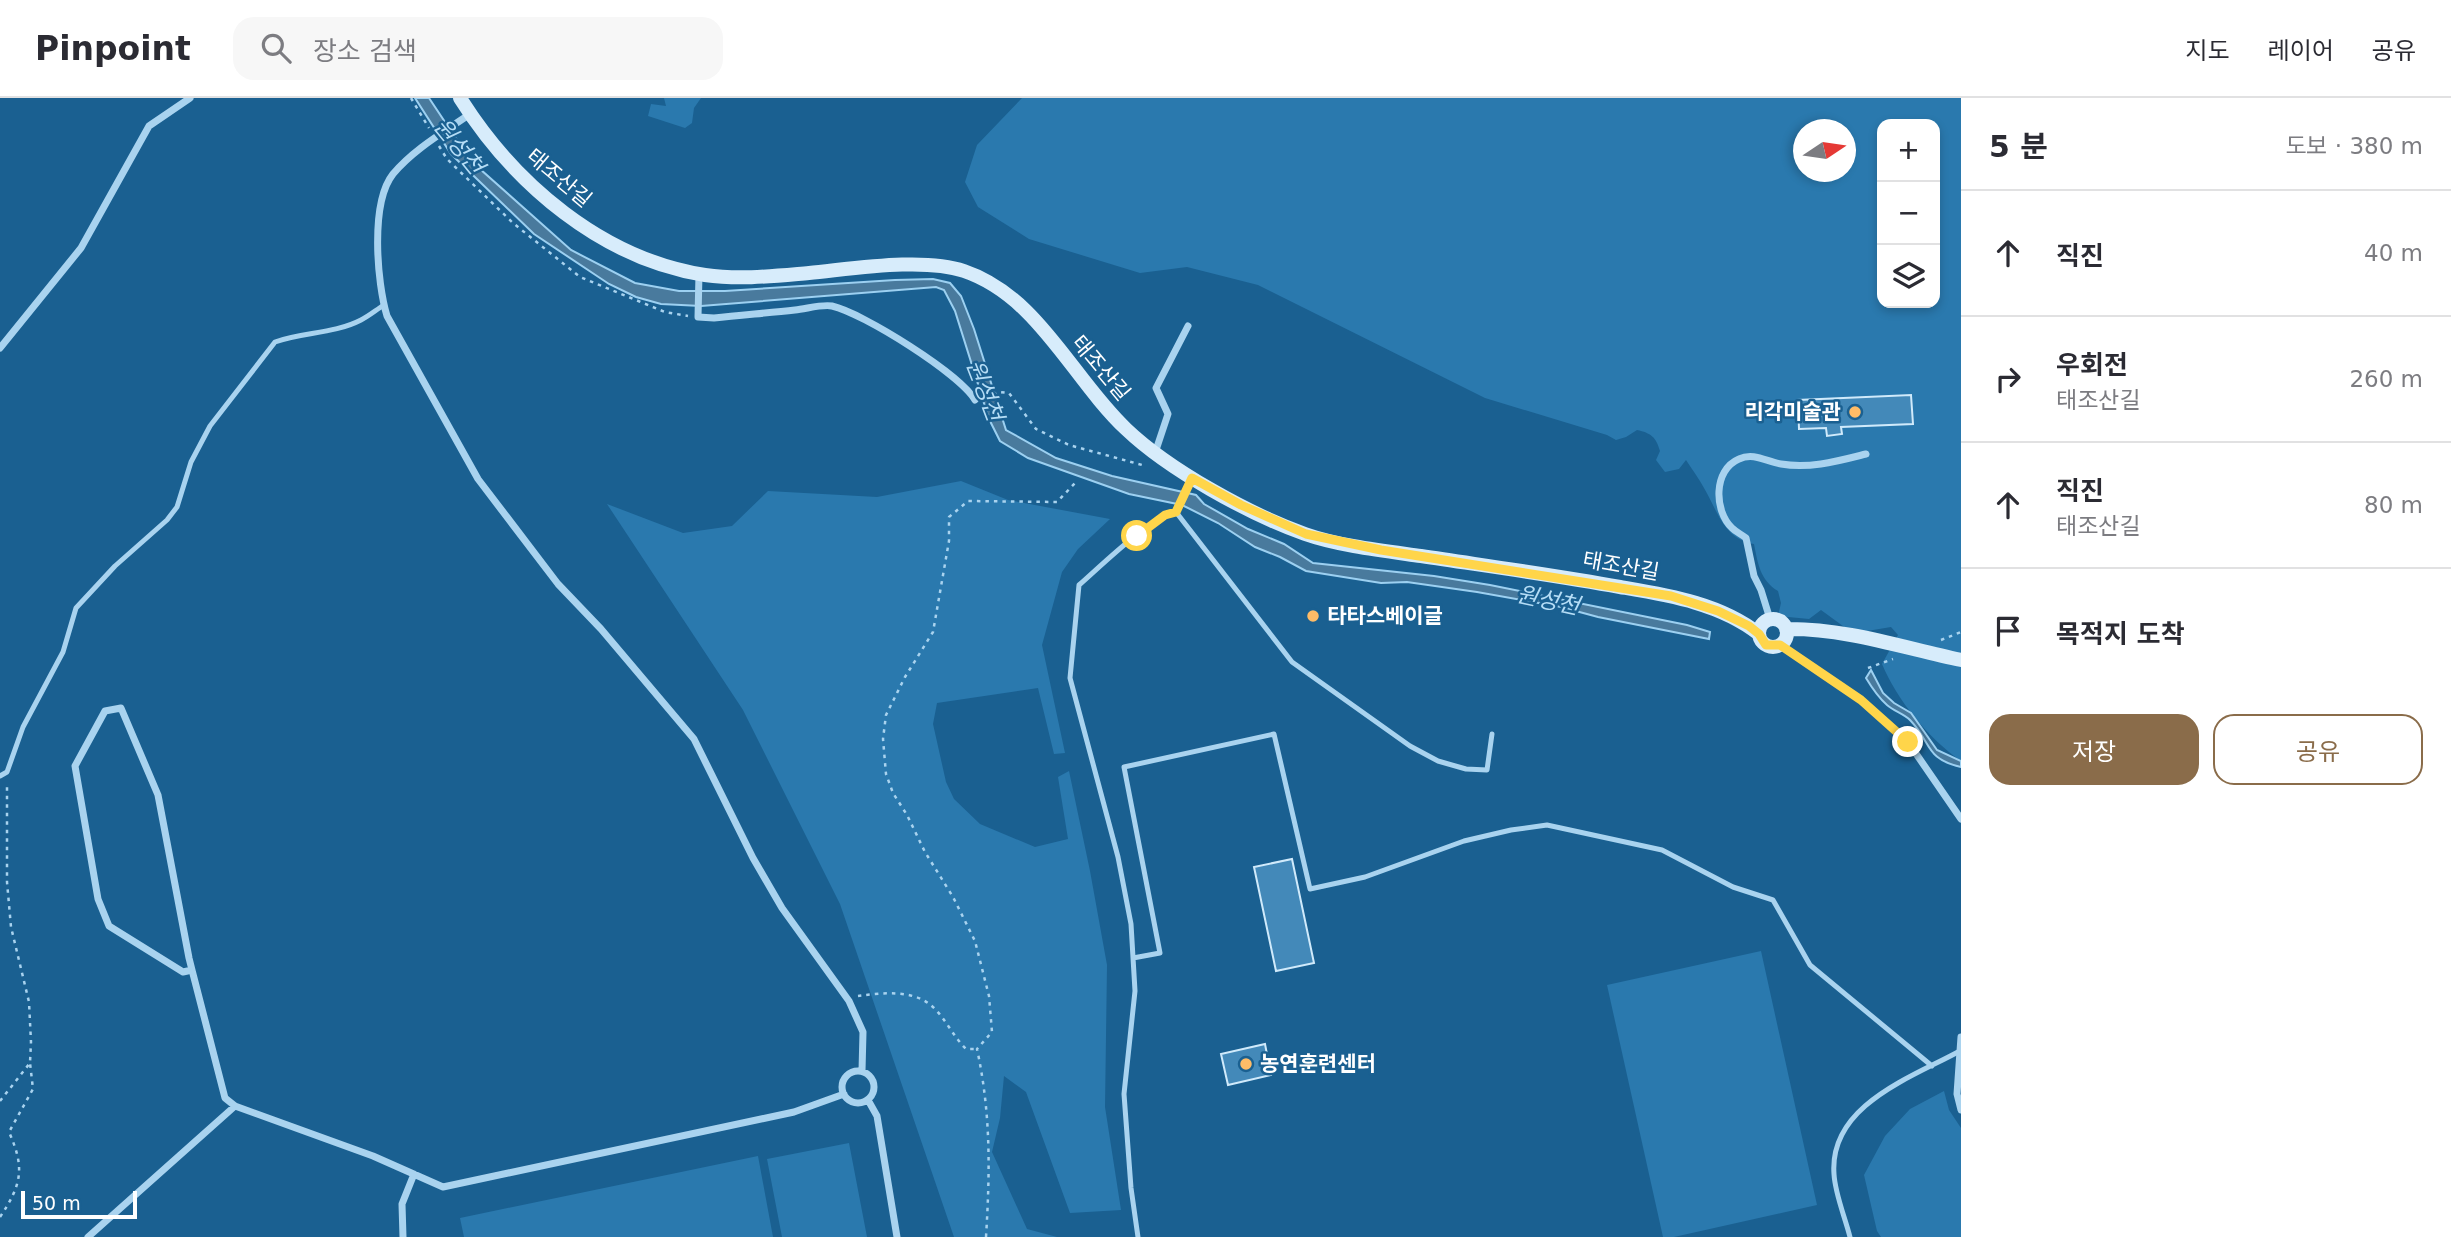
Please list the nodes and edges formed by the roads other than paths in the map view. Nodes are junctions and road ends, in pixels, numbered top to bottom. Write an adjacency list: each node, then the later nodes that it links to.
1 (190, 98): 7 (street)
2 (460, 98): 3 (street, 태조산길)
3 (470, 114): 4 (street, 태조산길); 5 (street)
4 (699, 280): 8 (street); 10 (street, 태조산길)
5 (384, 305): 19 (lane); 26 (street)
6 (1188, 326): 10 (street)
7 (0, 348)
8 (978, 399)
9 (1866, 454): 13 (street)
10 (1153, 460): 11 (street, 태조산길)
11 (1189, 482): 12 (lane); 15 (street, 태조산길)
12 (1177, 509): 18 (lane); 21 (lane)
13 (1770, 619): 14 (street); 15 (street)
14 (1786, 629): 16 (street); 17 (street)
15 (1759, 634): 16 (street)
16 (1780, 645): 20 (street)
17 (1961, 660)
18 (1492, 734)
19 (0, 776)
20 (1961, 819)
21 (1133, 958): 25 (lane); 35 (lane)
22 (192, 970): 22 (street); 29 (street)
23 (1961, 1037): 24 (street)
24 (1958, 1052): 25 (lane); 30 (street)
25 (1932, 1066): 36 (lane)
26 (862, 1071): 27 (street); 28 (street)
27 (844, 1094): 28 (street); 31 (street)
28 (868, 1100): 34 (street)
29 (235, 1106): 31 (street); 32 (street)
30 (1961, 1110)
31 (414, 1174): 33 (street)
32 (88, 1237)
33 (403, 1237)
34 (897, 1237)
35 (1138, 1237)
36 (1850, 1237)

